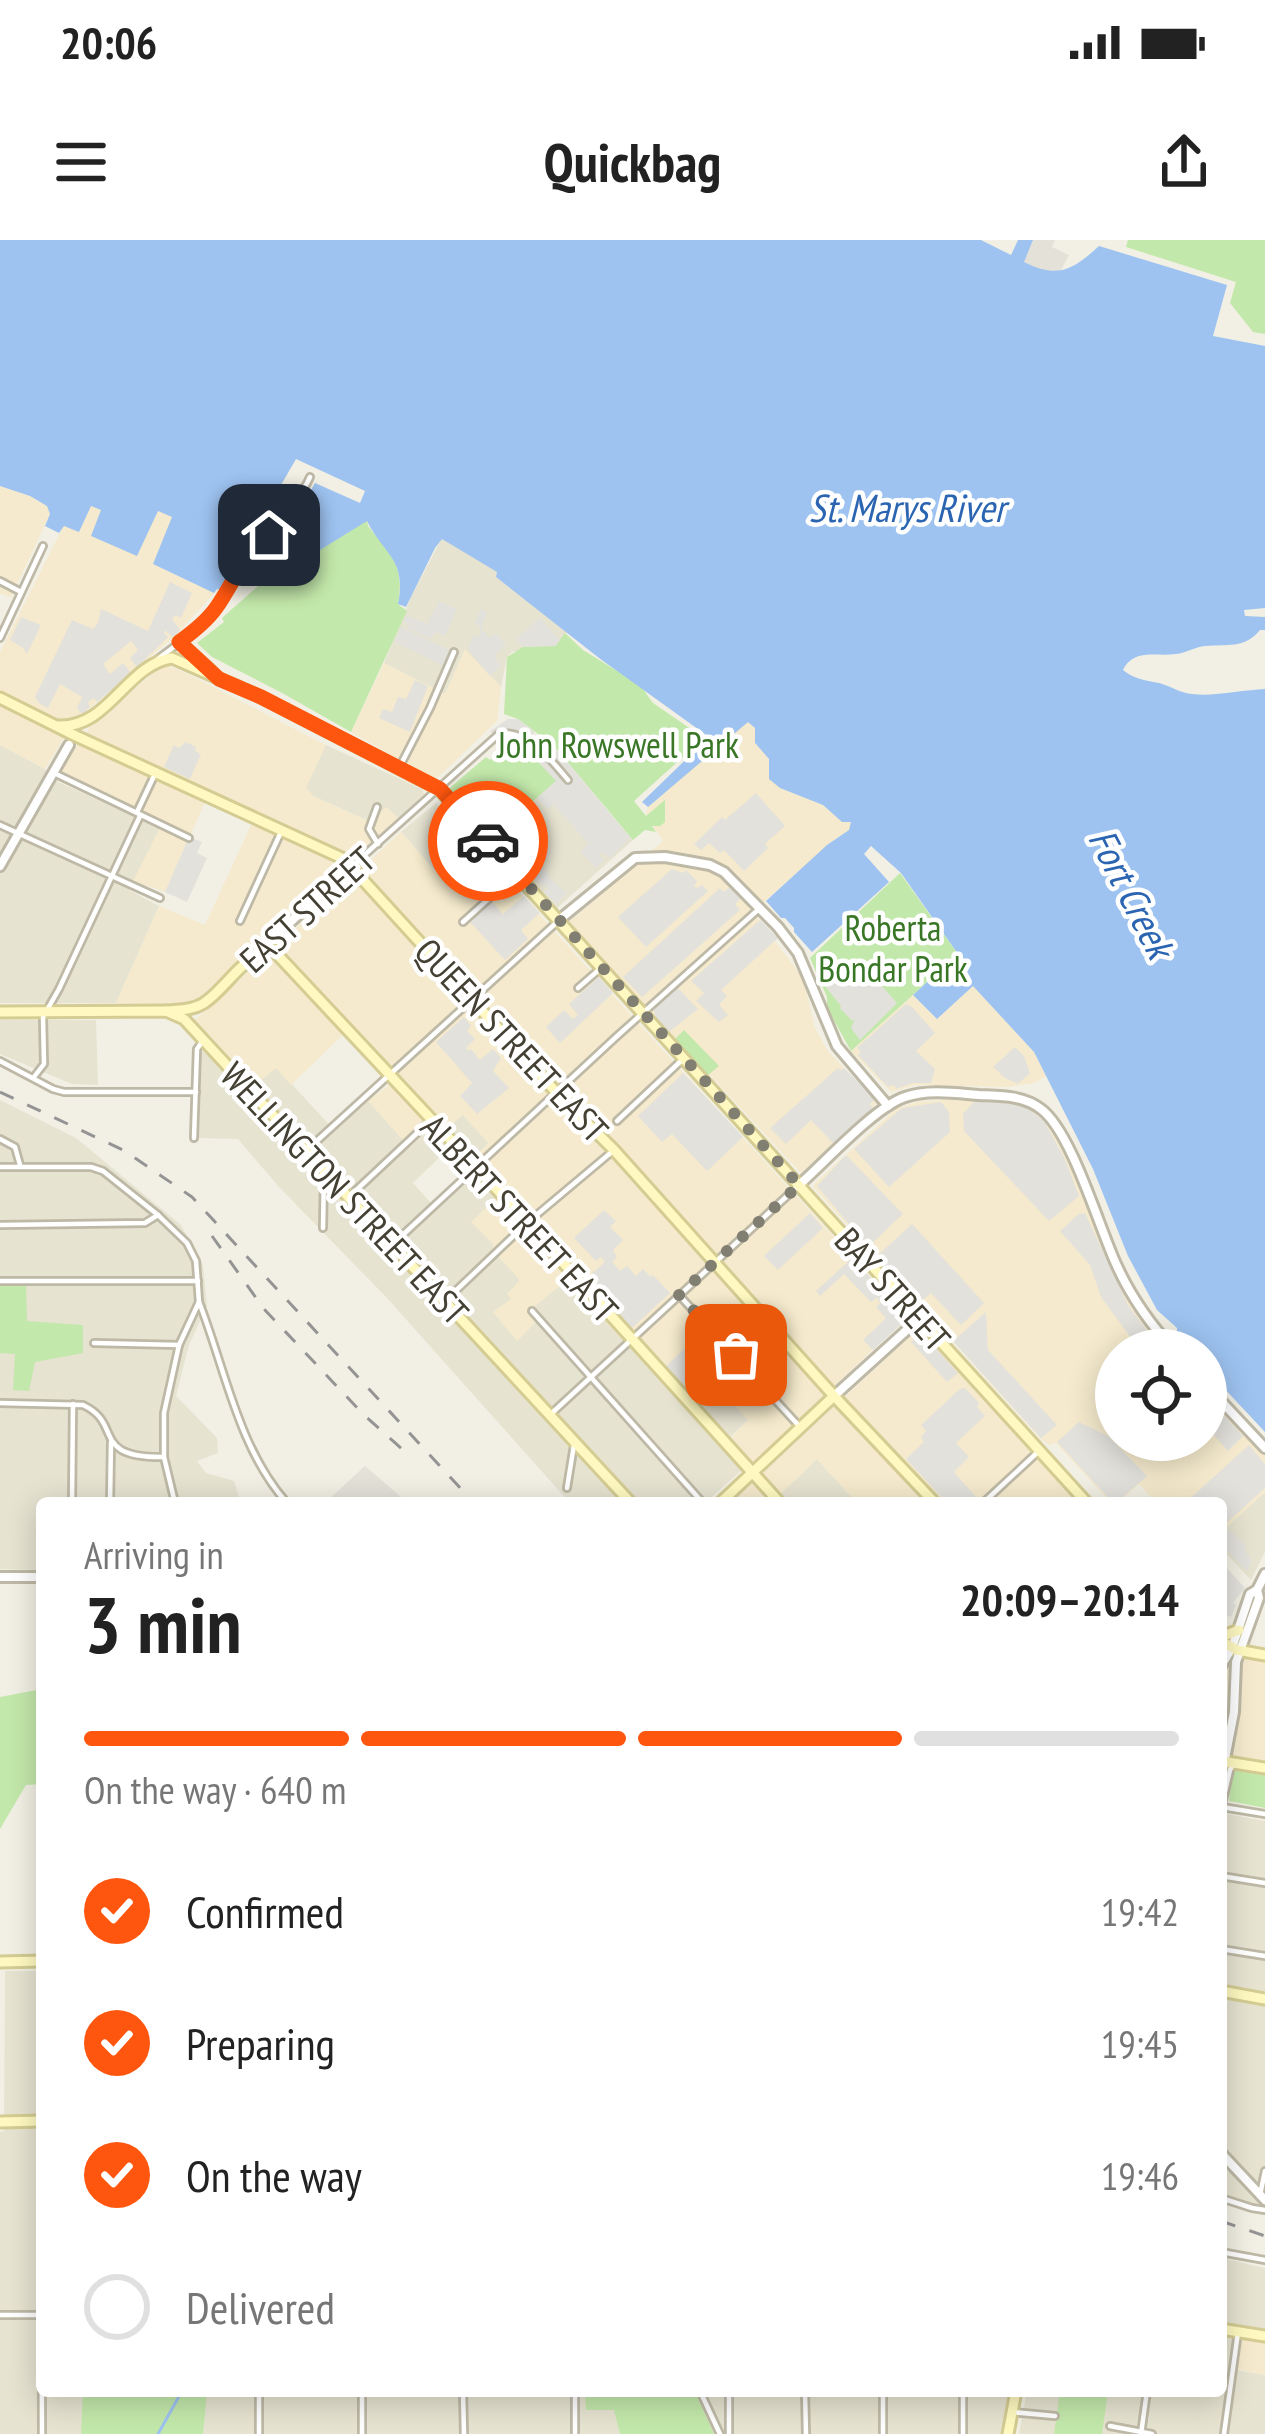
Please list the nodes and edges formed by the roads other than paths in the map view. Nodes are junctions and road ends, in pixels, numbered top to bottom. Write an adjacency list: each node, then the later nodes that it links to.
1 (310, 477): 7 (street)
2 (44, 547): 4 (street)
3 (0, 581): 4 (street)
4 (21, 592): 5 (street)
5 (3, 624): 6 (street)
6 (0, 638)
7 (179, 642): 9 (street); 10 (main road)
8 (454, 652): 16 (street)
9 (157, 660): 10 (main road, BAY STREET); 12 (main road)
10 (219, 679): 16 (main road, BAY STREET)
11 (0, 698): 13 (main road, QUEEN STREET EAST)
12 (90, 719): 13 (main road); 14 (main road)
13 (58, 727): 14 (main road, QUEEN STREET EAST); 15 (street)
14 (93, 744): 15 (street); 17 (main road, QUEEN STREET EAST)
15 (69, 746): 18 (street)
16 (398, 768): 20 (main road, BAY STREET)
17 (156, 771): 22 (street); 25 (main road, QUEEN STREET EAST)
18 (52, 772): 22 (street); 24 (street)
19 (568, 780): 20 (street, EAST STREET)
20 (440, 789): 27 (street, EAST STREET); 30 (main road, BAY STREET)
21 (377, 807): 27 (street)
22 (138, 814): 26 (street); 31 (street)
23 (0, 825): 24 (street)
24 (20, 832): 28 (street); 31 (street)
25 (281, 832): 29 (main road, QUEEN STREET EAST); 35 (street)
26 (189, 838)
27 (378, 844): 29 (street, EAST STREET)
28 (0, 866)
29 (351, 867): 37 (street, EAST STREET); 42 (main road, QUEEN STREET EAST)
30 (515, 874): 34 (main road, BAY STREET); 36 (street)
31 (111, 876): 32 (street); 46 (street)
32 (160, 898)
33 (760, 908): 34 (street); 47 (street); 55 (street)
34 (559, 920): 40 (main road, BAY STREET); 42 (street)
35 (240, 921)
36 (463, 922)
37 (287, 927): 38 (street); 39 (street, EAST STREET)
38 (274, 951): 39 (main road); 51 (main road, ALBERT STREET EAST)
39 (253, 956): 43 (main road, EAST STREET)
40 (601, 968): 41 (street); 47 (main road, BAY STREET)
41 (578, 988)
42 (474, 1001): 51 (street); 54 (main road, QUEEN STREET EAST)
43 (204, 1003): 44 (main road); 48 (main road)
44 (166, 1011): 46 (main road); 48 (main road, WELLINGTON STREET EAST)
45 (0, 1012): 46 (main road)
46 (46, 1012): 52 (street)
47 (642, 1015): 49 (main road, BAY STREET); 54 (street)
48 (200, 1035): 53 (street); 60 (main road, WELLINGTON STREET EAST)
49 (683, 1059): 57 (street); 66 (main road, BAY STREET)
50 (0, 1061): 52 (street)
51 (389, 1075): 56 (main road, ALBERT STREET EAST); 60 (street)
52 (34, 1077): 53 (street)
53 (196, 1092): 58 (street)
54 (556, 1092): 61 (main road, QUEEN STREET EAST); 64 (street)
55 (889, 1106): 66 (street); 81 (street)
56 (430, 1121): 64 (main road, ALBERT STREET EAST); 67 (street)
57 (616, 1121)
58 (194, 1138)
59 (0, 1139): 63 (street)
60 (308, 1149): 65 (main road, WELLINGTON STREET EAST)
61 (614, 1150): 69 (street); 73 (main road, QUEEN STREET EAST)
62 (0, 1167): 63 (street)
63 (20, 1167): 68 (street)
64 (474, 1167): 69 (main road, ALBERT STREET EAST); 72 (street)
65 (325, 1168): 67 (main road, WELLINGTON STREET EAST); 71 (street)
66 (799, 1185): 73 (street); 80 (main road, BAY STREET)
67 (350, 1197): 72 (main road, WELLINGTON STREET EAST)
68 (158, 1215): 70 (street); 75 (street)
69 (527, 1223): 77 (street); 82 (main road, ALBERT STREET EAST)
70 (0, 1226)
71 (323, 1228)
72 (393, 1245): 77 (main road, WELLINGTON STREET EAST)
73 (714, 1262): 76 (street); 86 (main road, QUEEN STREET EAST)
74 (0, 1281): 75 (street)
75 (198, 1282): 78 (street)
76 (679, 1295): 82 (street); 91 (street)
77 (445, 1301): 90 (main road, WELLINGTON STREET EAST)
78 (199, 1302): 84 (street); 102 (street)
79 (532, 1311): 85 (street)
80 (920, 1318): 86 (street); 95 (main road, BAY STREET)
81 (1156, 1329)
82 (631, 1339): 85 (street); 97 (main road, ALBERT STREET EAST)
83 (94, 1342): 84 (street)
84 (179, 1345): 96 (street)
85 (589, 1378): 90 (street); 104 (street)
86 (834, 1396): 91 (main road); 107 (main road, QUEEN STREET EAST)
87 (0, 1403): 88 (street)
88 (73, 1404): 93 (street); 99 (street)
89 (1227, 1407): 94 (street)
90 (550, 1414): 92 (main road, WELLINGTON STREET EAST)
91 (800, 1427): 97 (main road)
92 (574, 1440): 98 (street); 103 (main road, WELLINGTON STREET EAST)
93 (111, 1442): 96 (street); 100 (street)
94 (1265, 1448)
95 (1040, 1450): 108 (street); 109 (main road, BAY STREET)
96 (164, 1457): 101 (street)
97 (752, 1473): 105 (main road); 106 (main road, ALBERT STREET EAST)
98 (567, 1489)
99 (72, 1497)
100 (110, 1497)
101 (174, 1497)
102 (281, 1497)
103 (626, 1497)
104 (698, 1497)
105 (726, 1497)
106 (774, 1497)
107 (929, 1497)
108 (989, 1497)
109 (1082, 1497)
110 (1265, 1574): 113 (street)
111 (0, 1577): 112 (street)
112 (36, 1577)
113 (1257, 1590): 114 (street); 117 (street)
114 (1239, 1630): 115 (main road); 117 (street)
115 (1227, 1636)
116 (1227, 1643): 117 (main road)
117 (1237, 1650): 118 (main road); 119 (street); 120 (street)
118 (1265, 1654)
119 (1227, 1660)
120 (1227, 1761): 121 (main road)
121 (1265, 1768)
122 (1227, 1809): 123 (street)
123 (1265, 1814)
124 (1227, 1877): 125 (street)
125 (1265, 1882)
126 (1227, 1950): 127 (street)
127 (1265, 1957)
128 (36, 1961): 129 (main road)
129 (0, 1962)
130 (1227, 1993): 131 (main road)
131 (1265, 1999)
132 (0, 2122): 133 (main road)
133 (36, 2122)
134 (1227, 2159): 136 (street)
135 (1265, 2171): 136 (street)
136 (1263, 2198)
137 (1227, 2200): 138 (street)
138 (1265, 2210)
139 (1227, 2253): 140 (street)
140 (1265, 2260)
141 (0, 2315): 142 (street)
142 (36, 2315)
143 (1227, 2330): 144 (main road)
144 (1238, 2332): 145 (main road); 174 (street)
145 (1265, 2336)
146 (42, 2397): 162 (street)
147 (259, 2397): 163 (street)
148 (362, 2397): 164 (street)
149 (463, 2397): 165 (street)
150 (575, 2397): 166 (street)
151 (703, 2397): 167 (street)
152 (730, 2397): 168 (street)
153 (806, 2397): 169 (street)
154 (884, 2397): 170 (street)
155 (963, 2397): 171 (street)
156 (1015, 2397): 158 (main road)
157 (1146, 2397): 161 (street)
158 (1012, 2412): 159 (street); 172 (main road)
159 (1055, 2416)
160 (1110, 2426): 161 (street)
161 (1141, 2433): 173 (street)
162 (42, 2434)
163 (259, 2434)
164 (362, 2434)
165 (464, 2434)
166 (575, 2434)
167 (719, 2434)
168 (729, 2434)
169 (806, 2434)
170 (884, 2434)
171 (963, 2434)
172 (1008, 2434)
173 (1152, 2434)
174 (1224, 2434)

